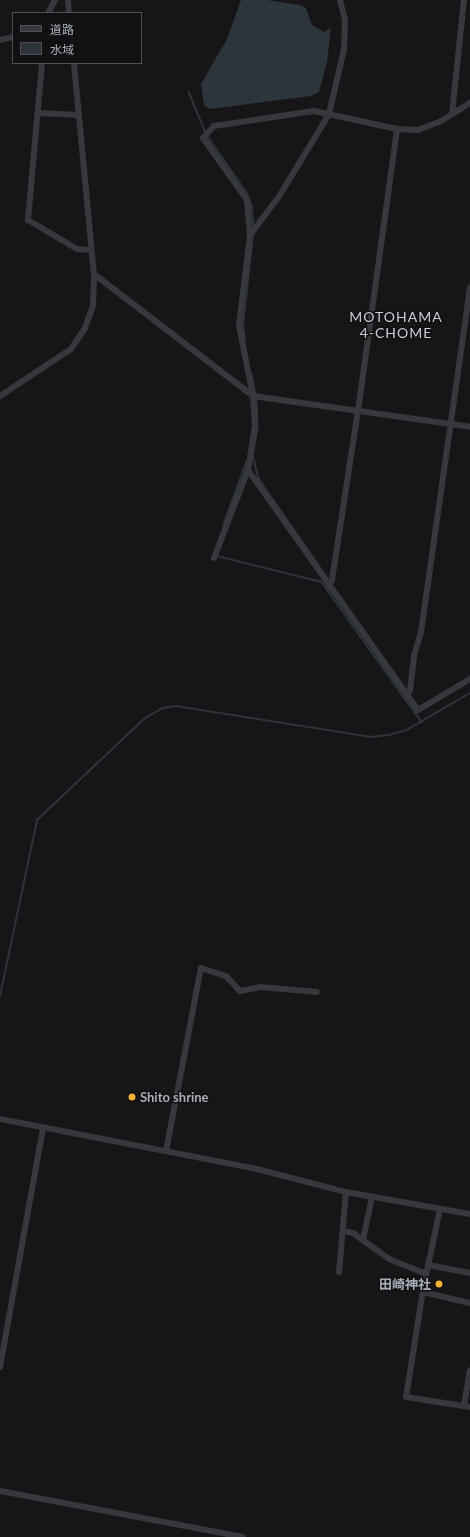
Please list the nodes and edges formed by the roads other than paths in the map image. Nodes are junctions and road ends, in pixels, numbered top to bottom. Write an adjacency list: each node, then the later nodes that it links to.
1 (55, 0): 5 (street)
2 (68, 0): 6 (street)
3 (340, 0): 13 (street)
4 (464, 0): 14 (street)
5 (49, 12)
6 (69, 12)
7 (12, 37): 8 (street)
8 (0, 40)
9 (42, 64): 12 (street)
10 (74, 64): 15 (street)
11 (470, 103): 14 (street)
12 (38, 113): 15 (street); 18 (street)
13 (329, 114): 16 (street); 17 (street); 17 (street)
14 (452, 114): 16 (street)
15 (78, 115): 18 (street)
16 (397, 130): 23 (street)
17 (250, 235): 22 (street)
18 (91, 250): 19 (street)
19 (94, 274): 21 (street); 22 (street)
20 (470, 286): 24 (street)
21 (0, 396)
22 (255, 396): 23 (street); 26 (street)
23 (358, 411): 24 (street); 28 (street)
24 (450, 424): 25 (street); 30 (street)
25 (470, 427)
26 (248, 470): 27 (street); 28 (street)
27 (215, 555)
28 (329, 587): 30 (street)
29 (470, 679): 30 (street)
30 (409, 693)
31 (317, 992): 34 (street)
32 (0, 1119): 33 (street)
33 (43, 1128): 34 (street); 47 (street)
34 (166, 1151): 35 (street)
35 (346, 1192): 36 (street); 39 (street)
36 (372, 1197): 37 (street); 40 (street)
37 (440, 1209): 38 (street); 41 (street)
38 (470, 1214)
39 (343, 1231): 40 (street); 42 (street)
40 (363, 1240): 44 (street)
41 (428, 1265): 43 (street); 44 (street)
42 (339, 1272)
43 (470, 1273)
44 (426, 1274): 45 (street)
45 (423, 1292): 46 (street); 49 (street)
46 (470, 1303)
47 (0, 1367)
48 (470, 1370): 49 (street)
49 (467, 1406)
50 (0, 1491): 51 (street)
51 (243, 1537)

